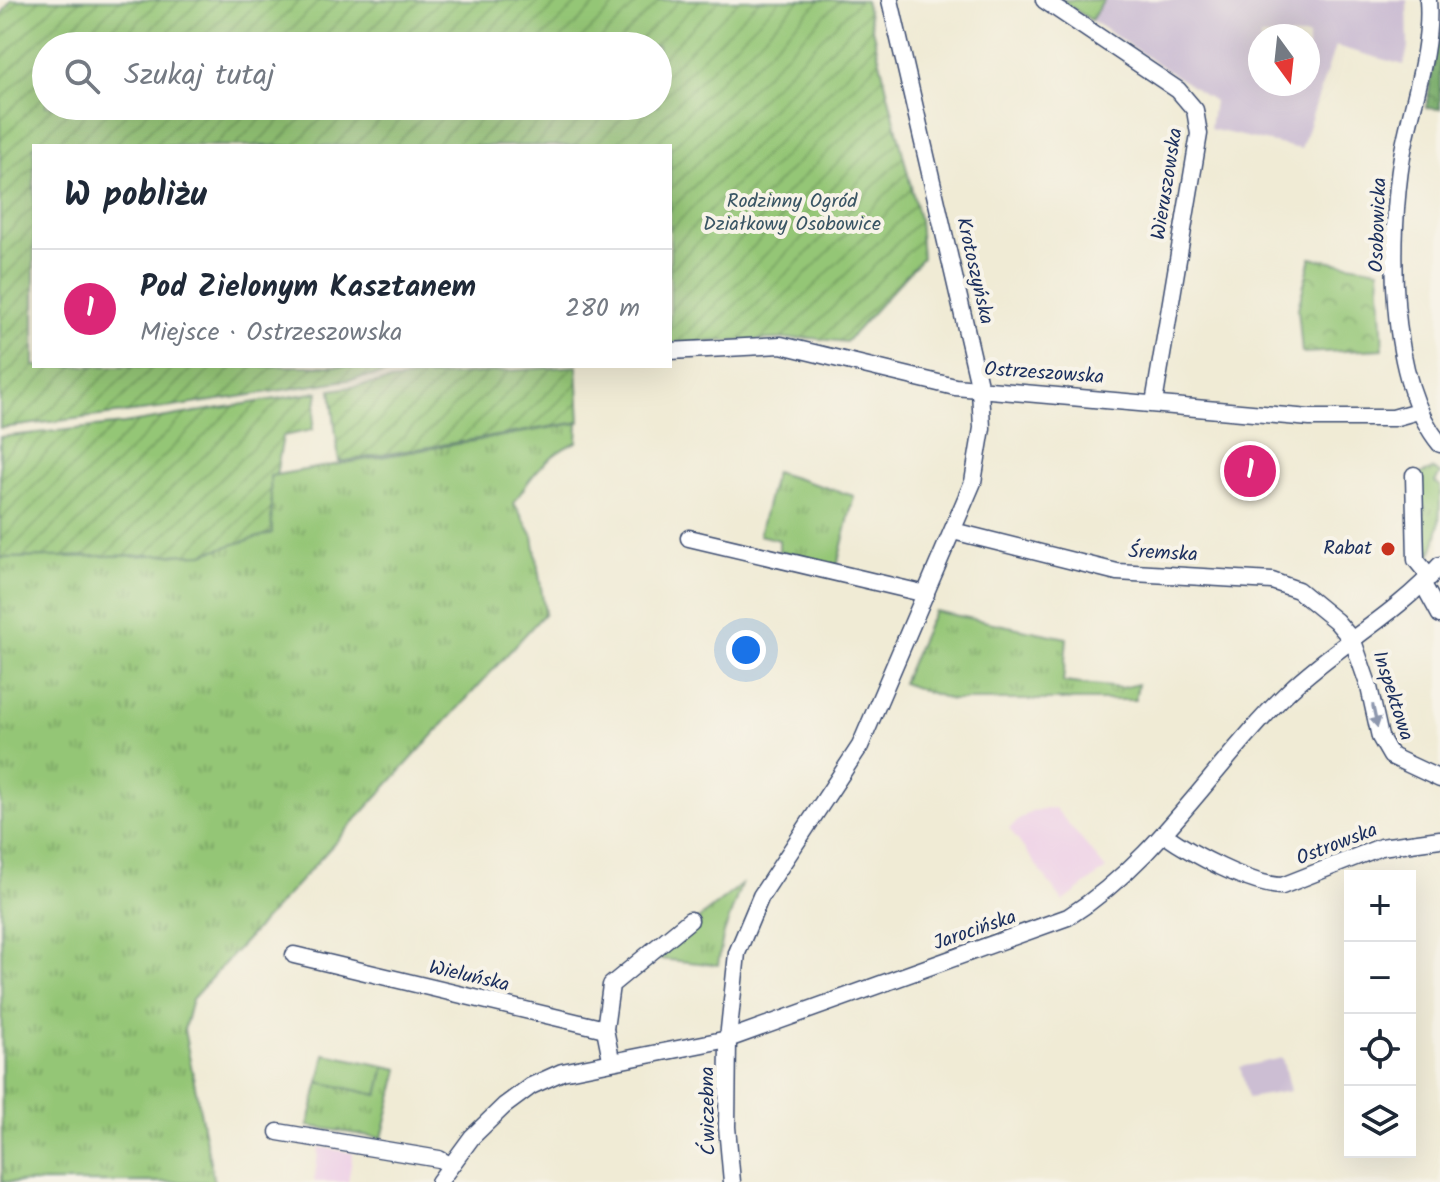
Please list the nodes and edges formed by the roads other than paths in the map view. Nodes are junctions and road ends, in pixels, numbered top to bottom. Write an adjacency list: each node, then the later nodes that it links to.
1 (890, 0): 5 (street, Krotoszyńska)
2 (1044, 0): 6 (street, Wieruszowska)
3 (1428, 0): 7 (street, Osobowicka)
4 (672, 351): 5 (street, Ostrzeszowska)
5 (980, 389): 6 (street, Ostrzeszowska); 10 (street, Krotoszyńska)
6 (1154, 403): 7 (street, Ostrzeszowska)
7 (1418, 411): 8 (street, Osobowicka)
8 (1440, 444)
9 (1414, 475): 12 (street)
10 (953, 531): 13 (street, Krotoszyńska); 15 (street, Śremska)
11 (689, 538): 13 (street)
12 (1431, 575): 14 (street); 15 (street, Jarocińska)
13 (926, 594): 22 (street, Krotoszyńska)
14 (1440, 615)
15 (1353, 641): 16 (street, Inspektowa, one-way to 16); 17 (street, Jarocińska)
16 (1440, 779)
17 (1165, 835): 18 (street, Ostrowska); 22 (street, Jarocińska)
18 (1440, 839)
19 (690, 920): 21 (street)
20 (294, 955): 21 (street, Wieluńska)
21 (605, 1029): 23 (street)
22 (728, 1039): 23 (street, Jarocińska); 27 (street, Ćwiczebna)
23 (611, 1059): 25 (street, Jarocińska)
24 (278, 1132): 25 (street)
25 (450, 1165): 26 (street, Jarocińska)
26 (439, 1182)
27 (732, 1182)

